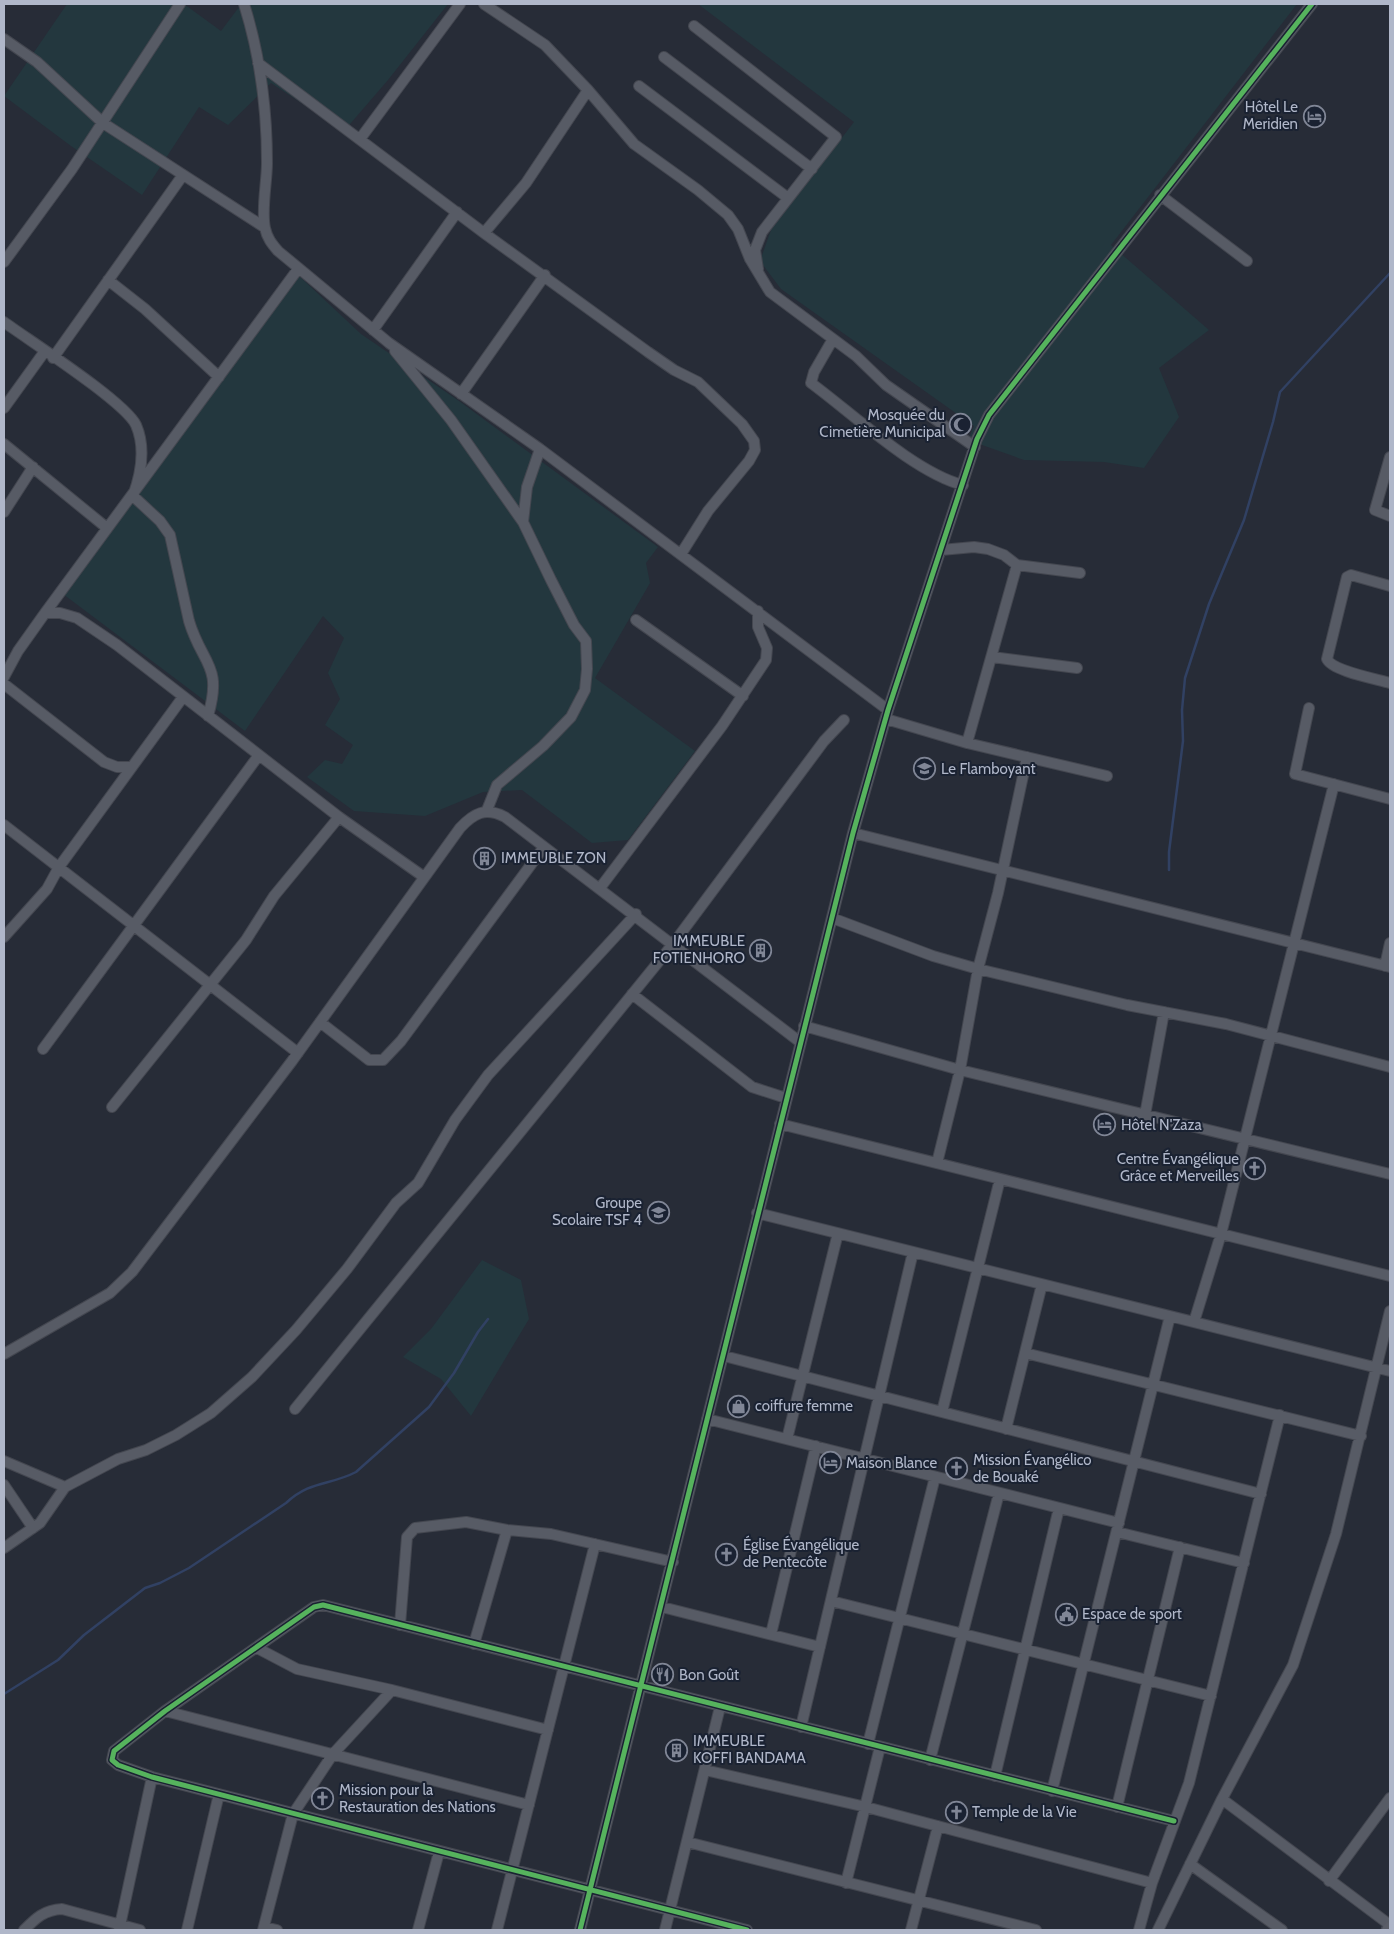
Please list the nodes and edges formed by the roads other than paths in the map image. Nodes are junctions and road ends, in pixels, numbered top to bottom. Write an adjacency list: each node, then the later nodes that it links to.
1 (180, 4): 12 (street)
2 (244, 4): 9 (street)
3 (460, 4): 13 (street)
4 (484, 4): 11 (street)
5 (1312, 4): 16 (street)
6 (694, 26): 14 (street)
7 (4, 39): 12 (street)
8 (664, 57): 14 (street)
9 (258, 63): 13 (street); 19 (street)
10 (639, 86): 17 (street)
11 (588, 90): 20 (street); 24 (street)
12 (103, 123): 15 (street); 22 (street)
13 (360, 139): 18 (street)
14 (812, 168): 17 (street)
15 (182, 175): 19 (street); 26 (street)
16 (1160, 196): 21 (street); 36 (street)
17 (788, 198): 24 (street)
18 (457, 212): 20 (street); 28 (street)
19 (264, 227): 23 (street)
20 (484, 232): 25 (street)
21 (1247, 261)
22 (4, 262)
23 (298, 268): 28 (street); 32 (street)
24 (758, 273): 29 (street)
25 (545, 275): 33 (street); 47 (street)
26 (108, 280): 31 (street); 32 (street)
27 (4, 322): 31 (street)
28 (372, 330): 30 (street)
29 (833, 339): 36 (street); 40 (street)
30 (389, 343): 33 (street); 44 (street)
31 (49, 354): 34 (street); 41 (street)
32 (219, 377): 41 (street)
33 (461, 394): 37 (street)
34 (4, 408)
35 (4, 444): 39 (street)
36 (975, 447): 40 (street)
37 (540, 449): 44 (street); 47 (street)
38 (1390, 457): 43 (street)
39 (34, 468): 42 (street); 45 (street)
40 (963, 485): 46 (street)
41 (133, 496): 45 (street); 63 (street)
42 (4, 512)
43 (1390, 516)
44 (524, 522): 72 (street)
45 (107, 528): 52 (street)
46 (941, 550): 48 (street); 62 (street)
47 (681, 554): 51 (street)
48 (1017, 565): 49 (street); 54 (street)
49 (1080, 573)
50 (1390, 586): 57 (street)
51 (758, 611): 59 (street); 62 (street)
52 (45, 613): 56 (street); 60 (street)
53 (636, 620): 59 (street)
54 (992, 657): 55 (street); 65 (street)
55 (1077, 668)
56 (4, 677)
57 (1390, 683)
58 (4, 684): 68 (street)
59 (743, 696): 80 (street)
60 (183, 697): 63 (street); 68 (street)
61 (1309, 708): 70 (street)
62 (887, 715): 65 (street); 75 (street)
63 (208, 716): 66 (street)
64 (844, 720): 87 (street)
65 (968, 743): 67 (street)
66 (259, 755): 73 (street); 83 (street)
67 (1027, 757): 69 (street); 78 (street)
68 (132, 767): 77 (street)
69 (1107, 776)
70 (1334, 784): 71 (street); 85 (street)
71 (1390, 798)
72 (487, 810): 76 (street); 79 (street)
73 (339, 816): 79 (street); 90 (street)
74 (4, 825): 77 (street)
75 (852, 833): 78 (street); 82 (street)
76 (544, 847): 80 (street); 93 (street)
77 (59, 867): 83 (street); 84 (street)
78 (1003, 870): 85 (street); 89 (street)
79 (424, 877): 93 (street)
80 (600, 888): 81 (street)
81 (636, 914): 87 (street); 140 (street)
82 (832, 918): 89 (street); 94 (street)
83 (135, 925): 90 (street); 97 (street)
84 (4, 937)
85 (1294, 943): 88 (street); 95 (street)
86 (1390, 943): 88 (street)
87 (674, 944): 91 (street); 96 (street)
88 (1387, 966)
89 (978, 969): 92 (street); 100 (street)
90 (208, 985): 98 (street); 102 (street)
91 (632, 994): 101 (street); 127 (street)
92 (1164, 1012): 95 (street); 103 (street)
93 (320, 1022): 98 (street)
94 (804, 1026): 96 (street); 100 (street)
95 (1271, 1037): 99 (street); 105 (street)
96 (800, 1042): 101 (street)
97 (43, 1049)
98 (298, 1053): 119 (street)
99 (1390, 1067)
100 (960, 1070): 103 (street); 106 (street)
101 (786, 1098): 104 (street)
102 (112, 1107)
103 (1144, 1115): 105 (street)
104 (780, 1124): 106 (street); 109 (street)
105 (1245, 1139): 107 (street); 111 (street)
106 (937, 1163): 108 (street)
107 (1389, 1172)
108 (1000, 1179): 111 (street); 113 (street)
109 (758, 1213): 110 (street); 121 (street)
110 (838, 1233): 112 (street); 124 (street)
111 (1222, 1234): 114 (street); 118 (street)
112 (913, 1252): 113 (street); 126 (street)
113 (977, 1268): 115 (street); 128 (street)
114 (1390, 1276)
115 (1042, 1284): 117 (street); 120 (street)
116 (1390, 1311): 122 (street)
117 (1170, 1316): 118 (street); 125 (street)
118 (1194, 1322): 122 (street)
119 (4, 1354)
120 (1025, 1354): 125 (street); 131 (street)
121 (724, 1356): 124 (street); 130 (street)
122 (1378, 1367): 123 (street); 132 (street)
123 (1390, 1370)
124 (803, 1376): 126 (street); 133 (street)
125 (1154, 1384): 129 (street); 137 (street)
126 (879, 1396): 128 (street); 135 (street)
127 (295, 1409)
128 (942, 1412): 131 (street)
129 (1280, 1415): 132 (street); 142 (street)
130 (707, 1419): 133 (street); 150 (street)
131 (1006, 1429): 137 (street)
132 (1361, 1436): 182 (street)
133 (787, 1439): 134 (street)
134 (816, 1446): 135 (street); 156 (street)
135 (864, 1458): 138 (street); 152 (street)
136 (4, 1461): 140 (street)
137 (1134, 1462): 142 (street); 144 (street)
138 (935, 1477): 141 (street); 154 (street)
139 (4, 1485): 145 (street)
140 (65, 1487): 145 (street)
141 (999, 1493): 143 (street); 157 (street)
142 (1261, 1494): 151 (street)
143 (1059, 1508): 144 (street); 161 (street)
144 (1118, 1527): 148 (street); 162 (street)
145 (33, 1528): 149 (street)
146 (507, 1530): 147 (street); 155 (street); 158 (street)
147 (595, 1544): 150 (street); 163 (street)
148 (1180, 1547): 151 (street); 164 (street)
149 (4, 1548)
150 (673, 1562): 153 (street)
151 (1244, 1563): 167 (street)
152 (831, 1601): 154 (street); 159 (street)
153 (662, 1607): 156 (street); 165 (street)
154 (899, 1619): 157 (street); 172 (street)
155 (400, 1625): 158 (street); 160 (street)
156 (772, 1634): 159 (street)
157 (962, 1635): 161 (street); 175 (street)
158 (474, 1644): 163 (street)
159 (820, 1647): 170 (street)
160 (257, 1648): 166 (street); 169 (street)
161 (1025, 1650): 162 (street); 177 (street)
162 (1083, 1665): 164 (street); 179 (street)
163 (564, 1667): 165 (street); 171 (street)
164 (1148, 1681): 167 (street); 185 (street)
165 (640, 1687): 168 (street); 196 (street)
166 (392, 1690): 171 (street); 174 (street)
167 (1211, 1696): 187 (street)
168 (720, 1707): 170 (street); 176 (street)
169 (165, 1711): 174 (street); 178 (street)
170 (801, 1728): 172 (street)
171 (548, 1730): 183 (street)
172 (868, 1744): 173 (street)
173 (880, 1747): 175 (street); 184 (street)
174 (333, 1754): 183 (street); 186 (street)
175 (930, 1760): 177 (street)
176 (705, 1770): 184 (street); 189 (street)
177 (995, 1776): 179 (street)
178 (152, 1777): 180 (street); 199 (street)
179 (1052, 1791): 185 (street)
180 (219, 1794): 186 (street); 204 (street)
181 (1390, 1798): 193 (street)
182 (1222, 1799): 191 (street); 193 (street)
183 (529, 1804): 192 (street)
184 (866, 1807): 188 (street); 195 (street)
185 (1116, 1807): 187 (street)
186 (293, 1814): 190 (street); 201 (street)
187 (1174, 1821): 194 (street)
188 (938, 1826): 194 (street); 197 (street)
189 (687, 1842): 195 (street); 198 (street)
190 (439, 1852): 192 (street); 206 (street)
191 (1190, 1864): 214 (street); 215 (street)
192 (512, 1870): 196 (street); 207 (street)
193 (1329, 1881): 200 (street)
194 (1152, 1882): 213 (street)
195 (846, 1883): 197 (street)
196 (590, 1890): 198 (street); 208 (street)
197 (918, 1900): 211 (street); 212 (street)
198 (670, 1910): 209 (street); 210 (street)
199 (119, 1928): 202 (street); 203 (street)
200 (1390, 1928)
201 (264, 1929): 205 (street)
202 (24, 1930)
203 (140, 1930)
204 (187, 1930)
205 (276, 1930)
206 (418, 1930)
207 (497, 1930)
208 (580, 1930)
209 (665, 1930)
210 (747, 1930)
211 (911, 1930)
212 (1036, 1930)
213 (1139, 1930)
214 (1158, 1930)
215 (1282, 1930)

